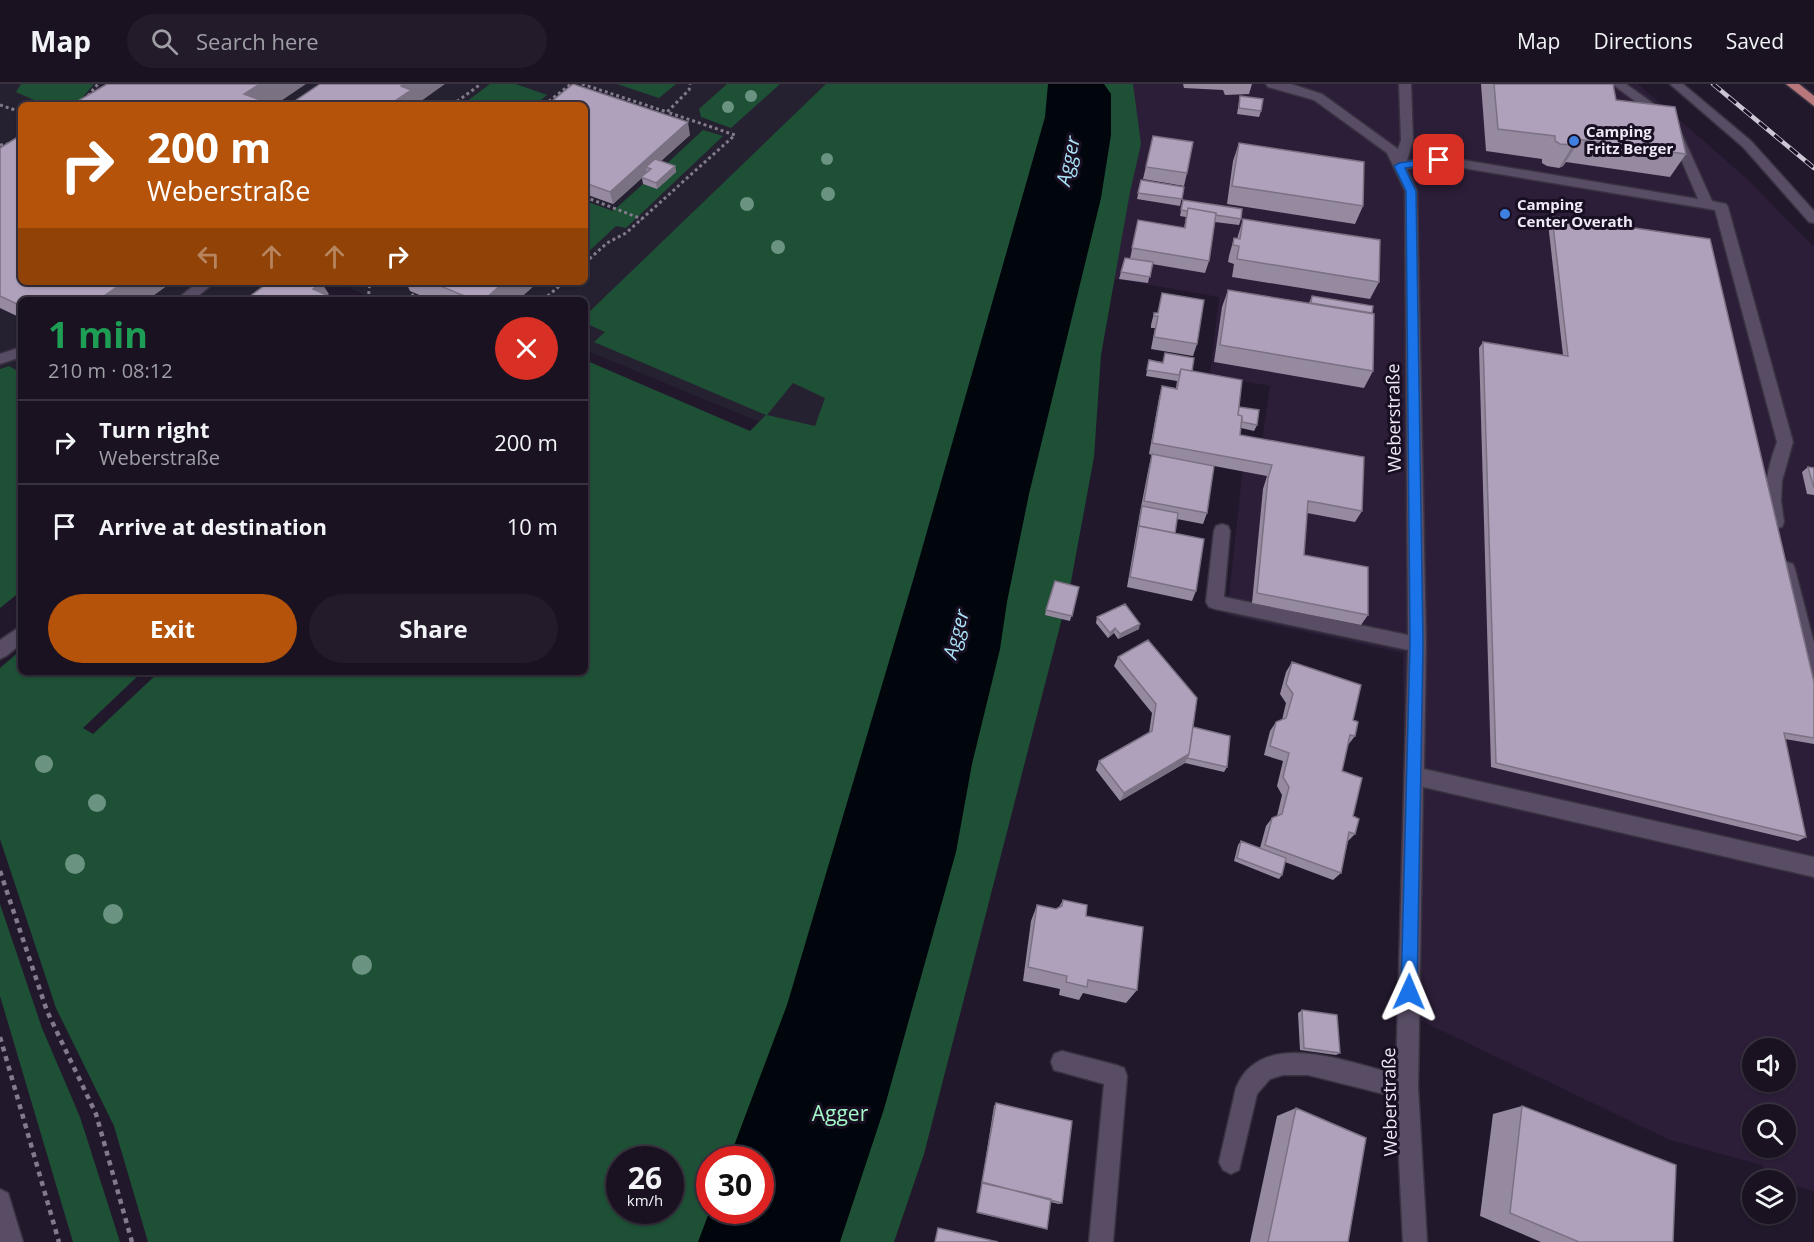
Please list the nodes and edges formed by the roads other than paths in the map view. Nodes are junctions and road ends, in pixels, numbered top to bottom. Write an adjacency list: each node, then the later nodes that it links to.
1 (1272, 84): 7 (street, Weberstraße)
2 (1405, 84): 7 (street)
3 (1618, 84): 8 (street)
4 (1676, 84): 9 (street)
5 (1791, 84): 6 (main road)
6 (1814, 102)
7 (1399, 166): 8 (street); 16 (street, Weberstraße)
8 (1707, 205): 18 (street)
9 (1814, 219)
10 (204, 285): 11 (street)
11 (187, 297)
12 (18, 353): 13 (street)
13 (0, 359)
14 (1222, 531): 16 (street)
15 (18, 636): 17 (street)
16 (1417, 644): 19 (street, Weberstraße)
17 (0, 651)
18 (1814, 680)
19 (1414, 776): 20 (street); 22 (street, Weberstraße)
20 (1814, 867)
21 (1062, 1062): 26 (street)
22 (1407, 1088): 23 (street); 27 (street, Weberstraße)
23 (1231, 1162)
24 (0, 1201): 25 (street)
25 (11, 1242)
26 (1101, 1242)
27 (1415, 1242)

